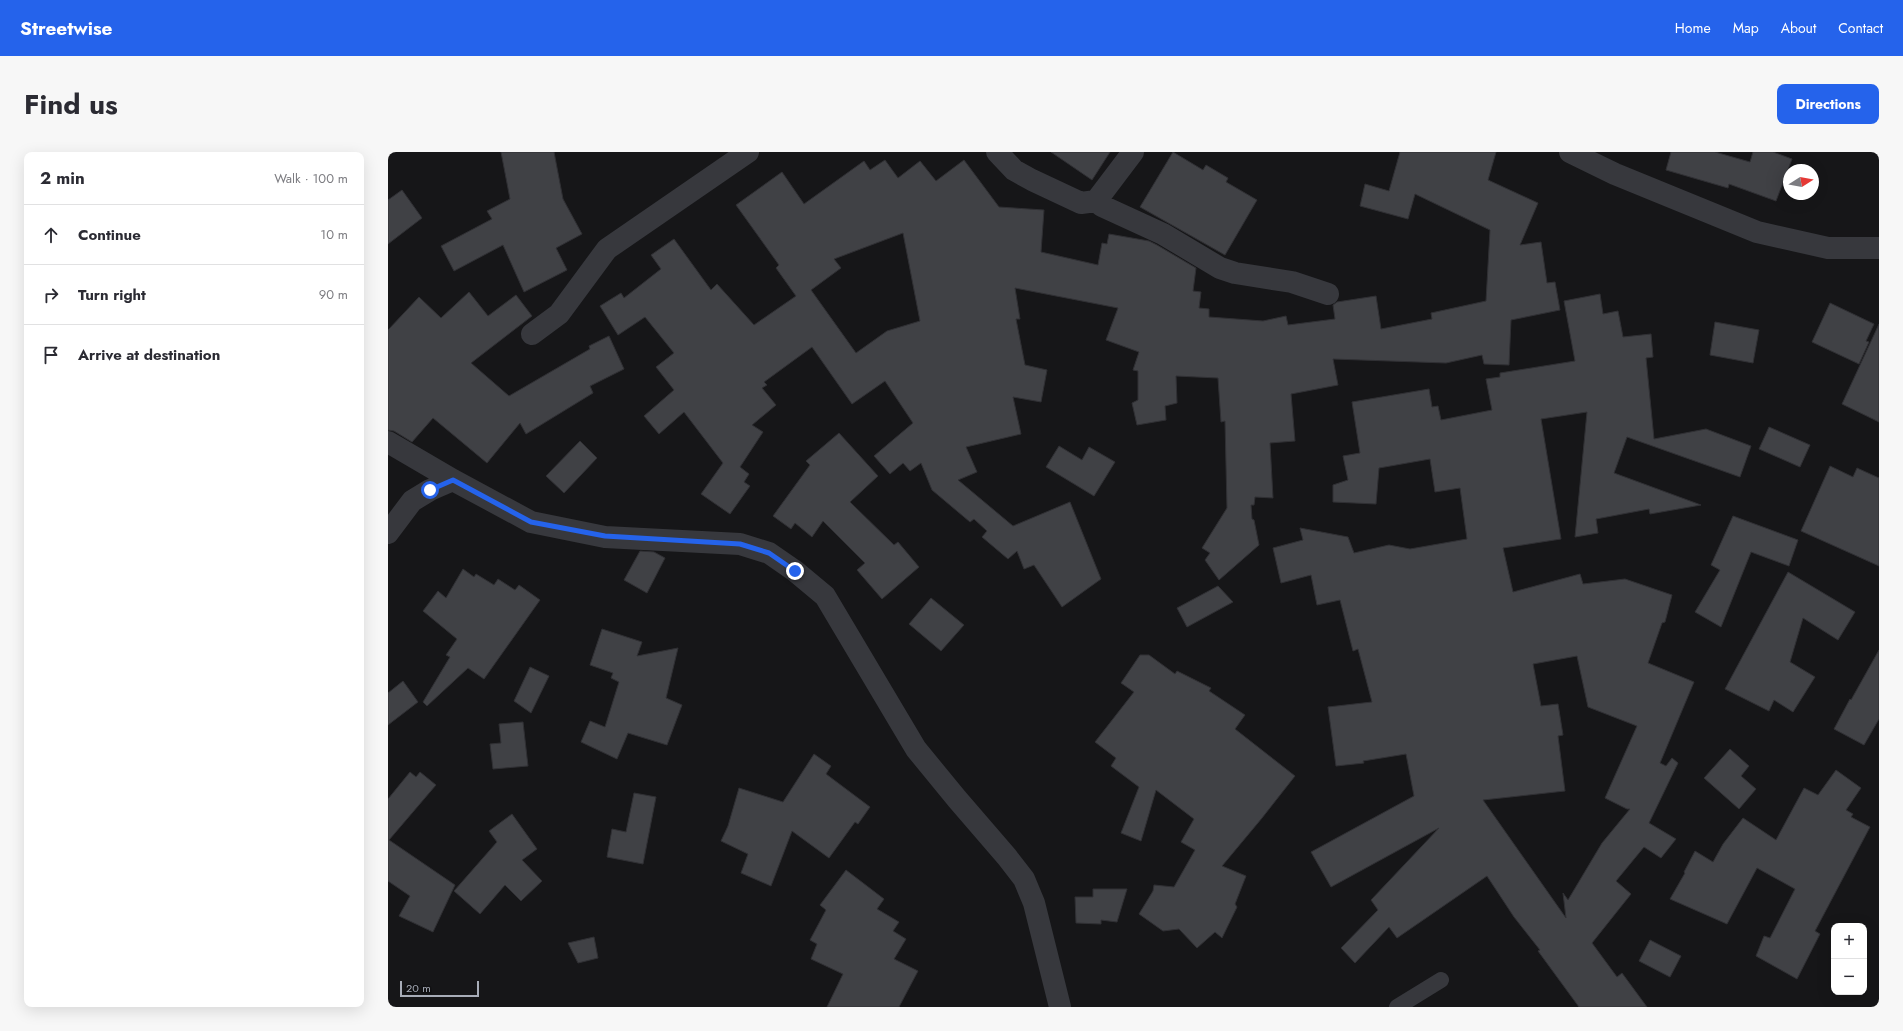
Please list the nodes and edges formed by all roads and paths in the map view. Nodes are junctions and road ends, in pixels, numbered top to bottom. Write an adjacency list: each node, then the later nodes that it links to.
1 (748, 152): 8 (street)
2 (997, 152): 5 (street)
3 (1133, 152): 5 (street)
4 (1570, 152): 6 (street)
5 (1096, 201): 7 (street)
6 (1879, 248)
7 (1328, 294)
8 (532, 334)
9 (388, 442): 10 (street)
10 (453, 480): 11 (street); 13 (street)
11 (388, 532)
12 (1441, 980): 14 (lane)
13 (1057, 1005)
14 (1397, 1007)

